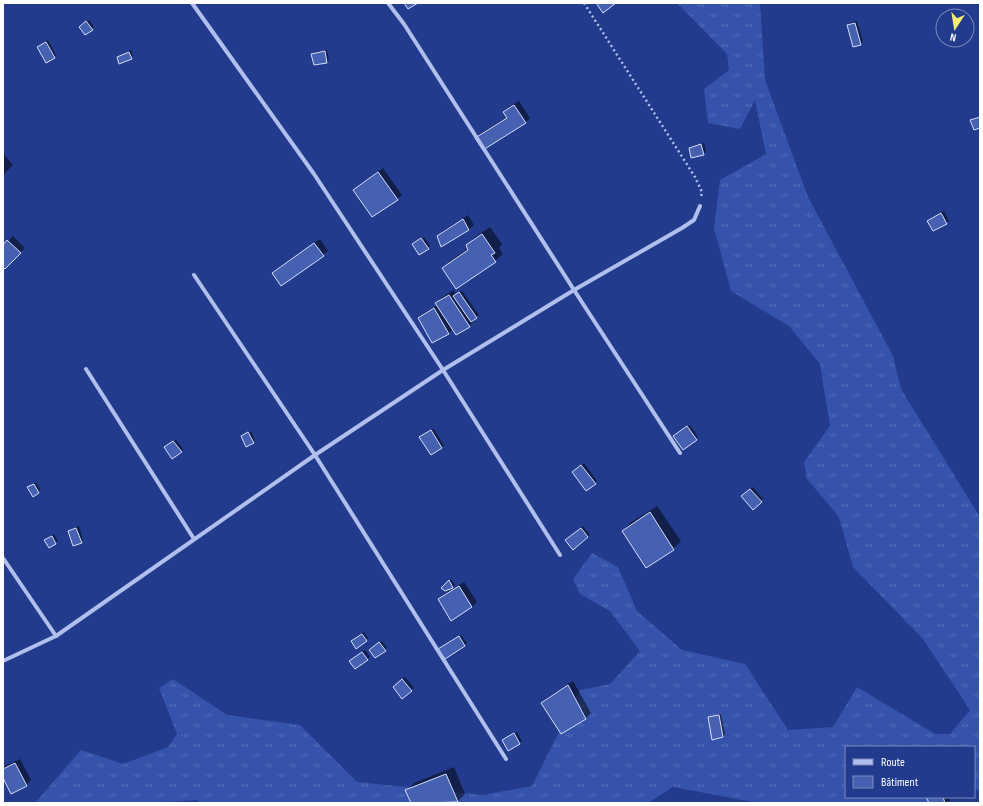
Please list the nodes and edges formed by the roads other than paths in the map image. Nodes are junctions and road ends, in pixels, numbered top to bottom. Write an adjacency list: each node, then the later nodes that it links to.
1 (192, 3): 7 (street)
2 (388, 3): 5 (street)
3 (700, 206): 5 (street)
4 (194, 274): 9 (street)
5 (574, 290): 7 (street); 8 (street)
6 (86, 369): 10 (street)
7 (443, 370): 9 (street); 11 (street)
8 (680, 453)
9 (315, 454): 10 (street); 15 (street)
10 (194, 539): 13 (street)
11 (560, 555)
12 (3, 558): 13 (street)
13 (56, 636): 14 (street)
14 (3, 661)
15 (506, 759)

